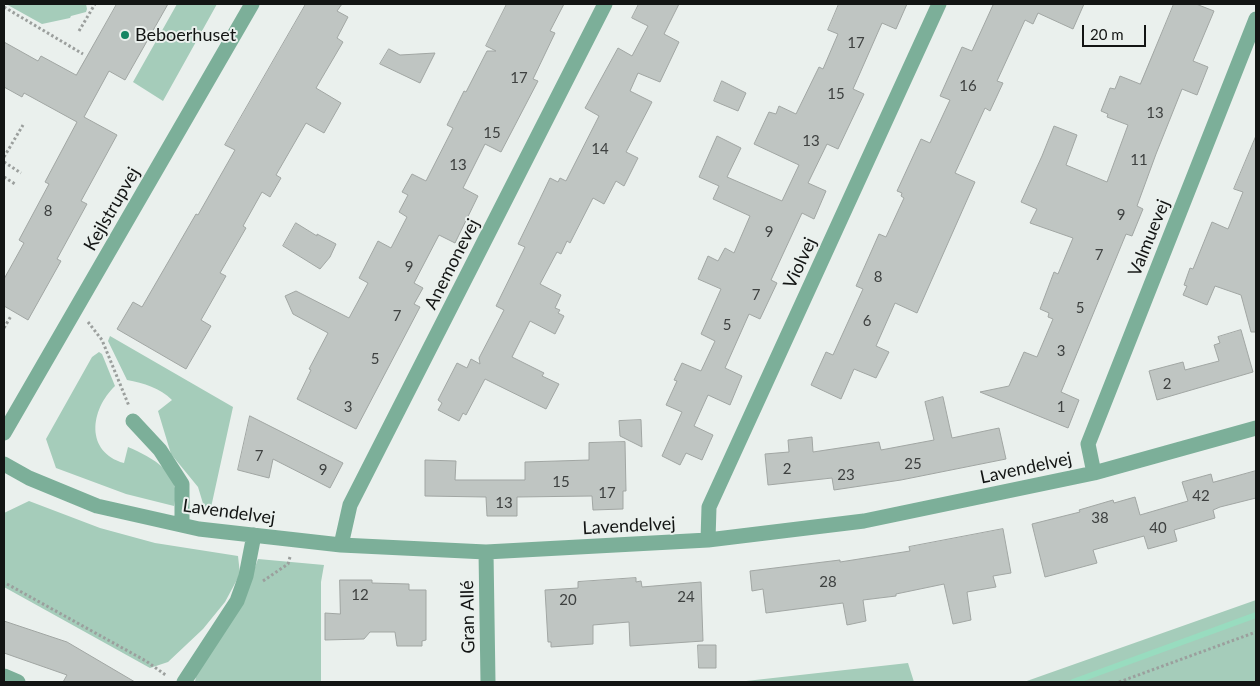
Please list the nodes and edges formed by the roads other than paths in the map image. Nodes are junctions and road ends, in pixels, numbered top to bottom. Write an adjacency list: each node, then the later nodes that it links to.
1 (252, 4): 7 (street, Kejlstrupvej)
2 (605, 4): 13 (street, Anemonevej)
3 (939, 4): 12 (street, Violvej)
4 (1256, 19): 9 (street, Valmuevej)
5 (133, 421): 10 (street)
6 (1256, 428): 9 (street, Lavendelvej)
7 (4, 434)
8 (4, 464): 10 (street, Lavendelvej)
9 (1094, 473): 12 (street, Lavendelvej)
10 (182, 525): 11 (street, Lavendelvej)
11 (254, 535): 13 (street, Lavendelvej); 17 (street)
12 (708, 540): 14 (street, Lavendelvej)
13 (341, 545): 14 (street, Lavendelvej)
14 (486, 552): 18 (street, Gran Allé)
15 (4, 676): 16 (street)
16 (18, 682)
17 (184, 682)
18 (488, 682)

